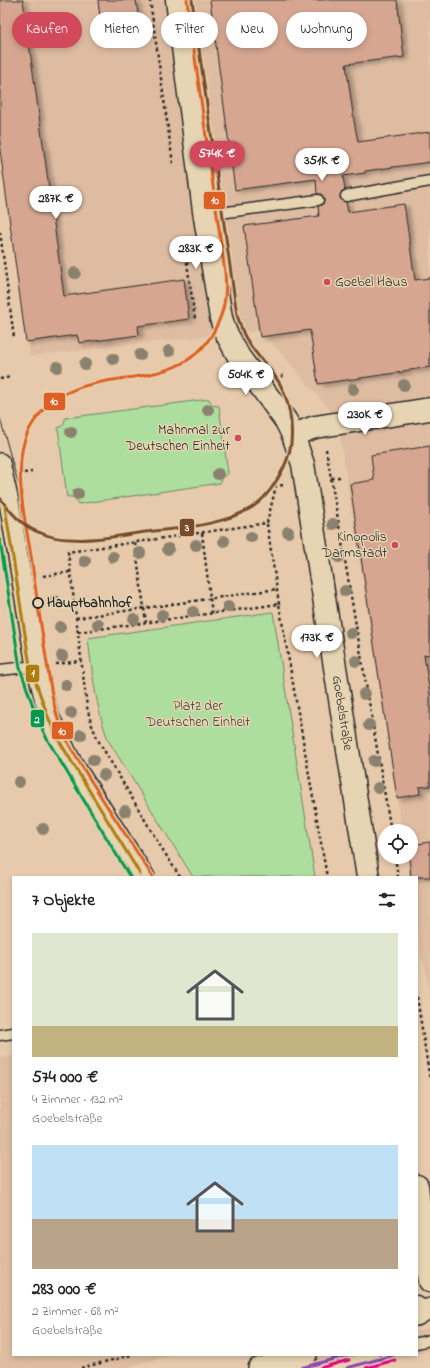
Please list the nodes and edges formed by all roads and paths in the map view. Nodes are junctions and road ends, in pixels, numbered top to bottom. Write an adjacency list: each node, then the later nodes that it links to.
1 (177, 0): 5 (main road, Goebelstraße)
2 (430, 181): 3 (lane)
3 (346, 196)
4 (318, 200): 5 (lane)
5 (205, 215): 11 (main road, Goebelstraße)
6 (0, 232): 7 (path)
7 (14, 338)
8 (11, 377): 9 (path)
9 (0, 379)
10 (430, 409): 11 (main road)
11 (293, 435): 33 (main road, Goebelstraße)
12 (0, 463): 26 (street)
13 (332, 478): 28 (path)
14 (290, 484): 15 (path)
15 (267, 523): 16 (path); 18 (path)
16 (202, 533): 17 (path); 19 (path)
17 (135, 543): 21 (path); 23 (path)
18 (277, 590): 19 (path); 20 (path)
19 (210, 599): 21 (path); 22 (path)
20 (279, 604): 22 (path); 32 (path)
21 (144, 608): 23 (path); 24 (path)
22 (212, 614): 24 (path)
23 (76, 618): 25 (path)
24 (146, 622): 25 (path)
25 (78, 632): 31 (path)
26 (36, 666): 27 (lane); 30 (street)
27 (0, 670)
28 (390, 824)
29 (396, 864): 34 (path)
30 (144, 876)
31 (179, 876)
32 (327, 876)
33 (368, 876)
34 (398, 876)
35 (418, 1003): 38 (path)
36 (12, 1033): 37 (lane)
37 (0, 1035)
38 (430, 1080)
39 (418, 1190): 40 (main road); 41 (main road)
40 (430, 1221)
41 (430, 1281)
42 (128, 1356): 46 (path)
43 (303, 1356): 47 (street)
44 (312, 1356): 48 (lane)
45 (370, 1356): 49 (lane)
46 (81, 1368)
47 (258, 1368)
48 (295, 1368)
49 (327, 1368)

